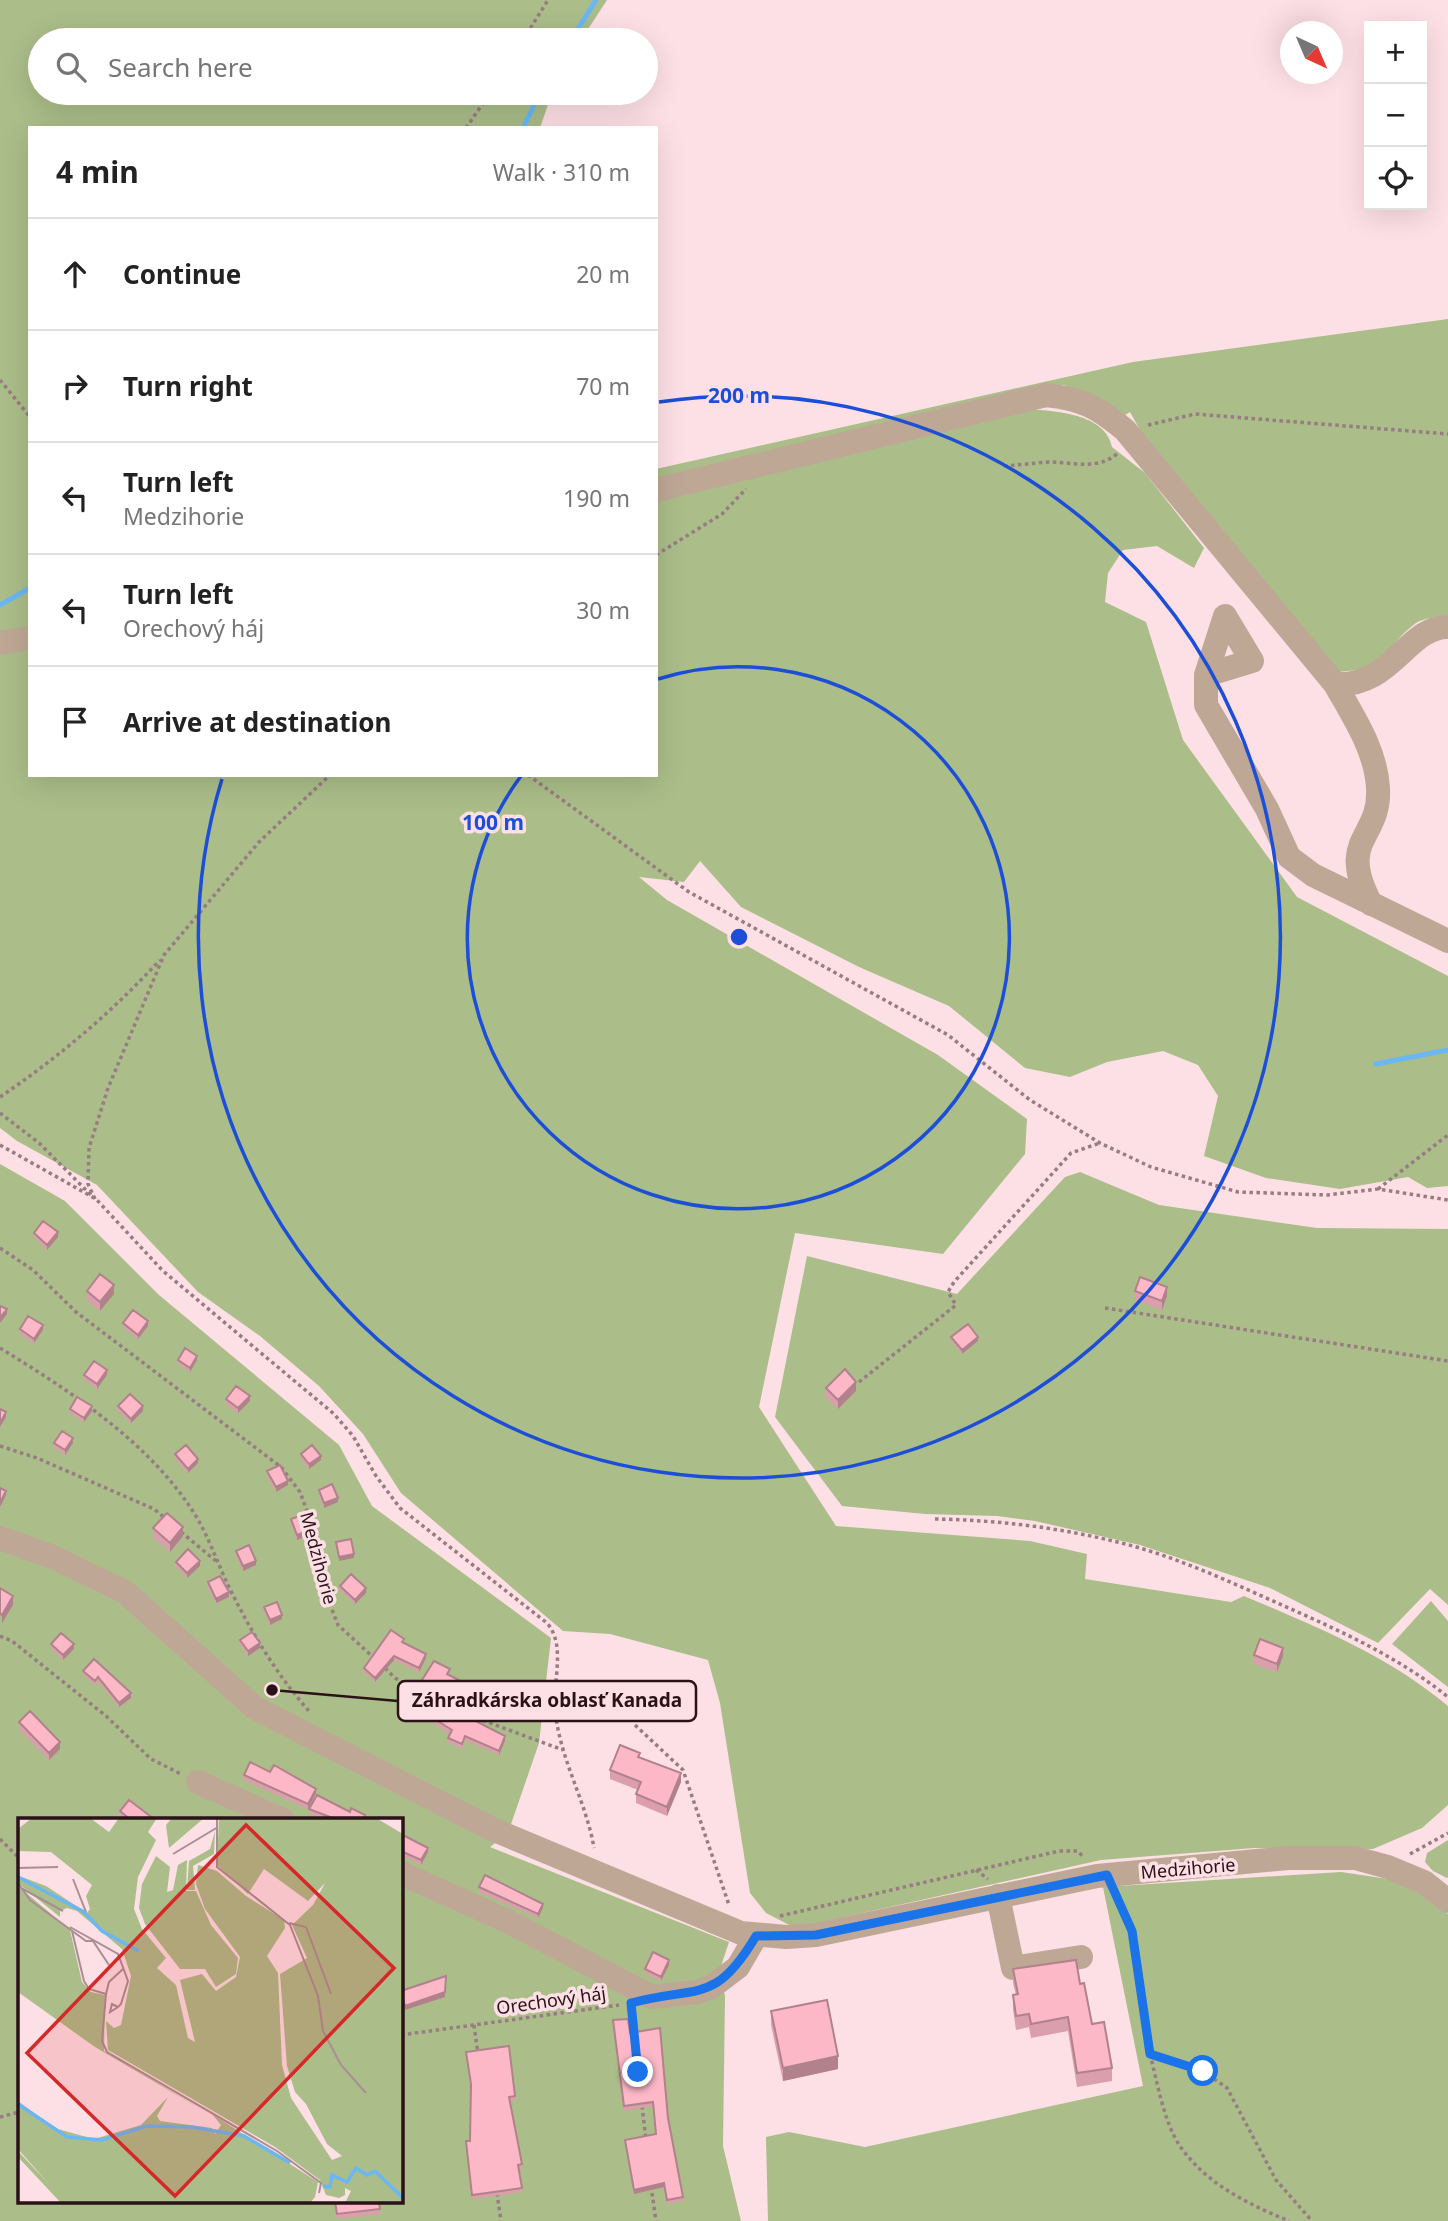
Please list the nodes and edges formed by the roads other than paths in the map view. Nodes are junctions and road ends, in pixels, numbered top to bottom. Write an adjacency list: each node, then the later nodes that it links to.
1 (658, 490): 6 (street)
2 (1448, 627): 6 (street)
3 (28, 638): 4 (street)
4 (0, 643)
5 (1206, 675): 7 (street)
6 (1335, 684): 7 (street)
7 (1371, 904): 8 (street)
8 (1448, 941)
9 (0, 1538): 15 (street, Medzihorie)
10 (198, 1782): 11 (street)
11 (279, 1818)
12 (402, 1873): 15 (street)
13 (998, 1896): 14 (street, Medzihorie); 15 (street, Medzihorie); 16 (street)
14 (1448, 1901)
15 (748, 1935)
16 (1081, 1957)

